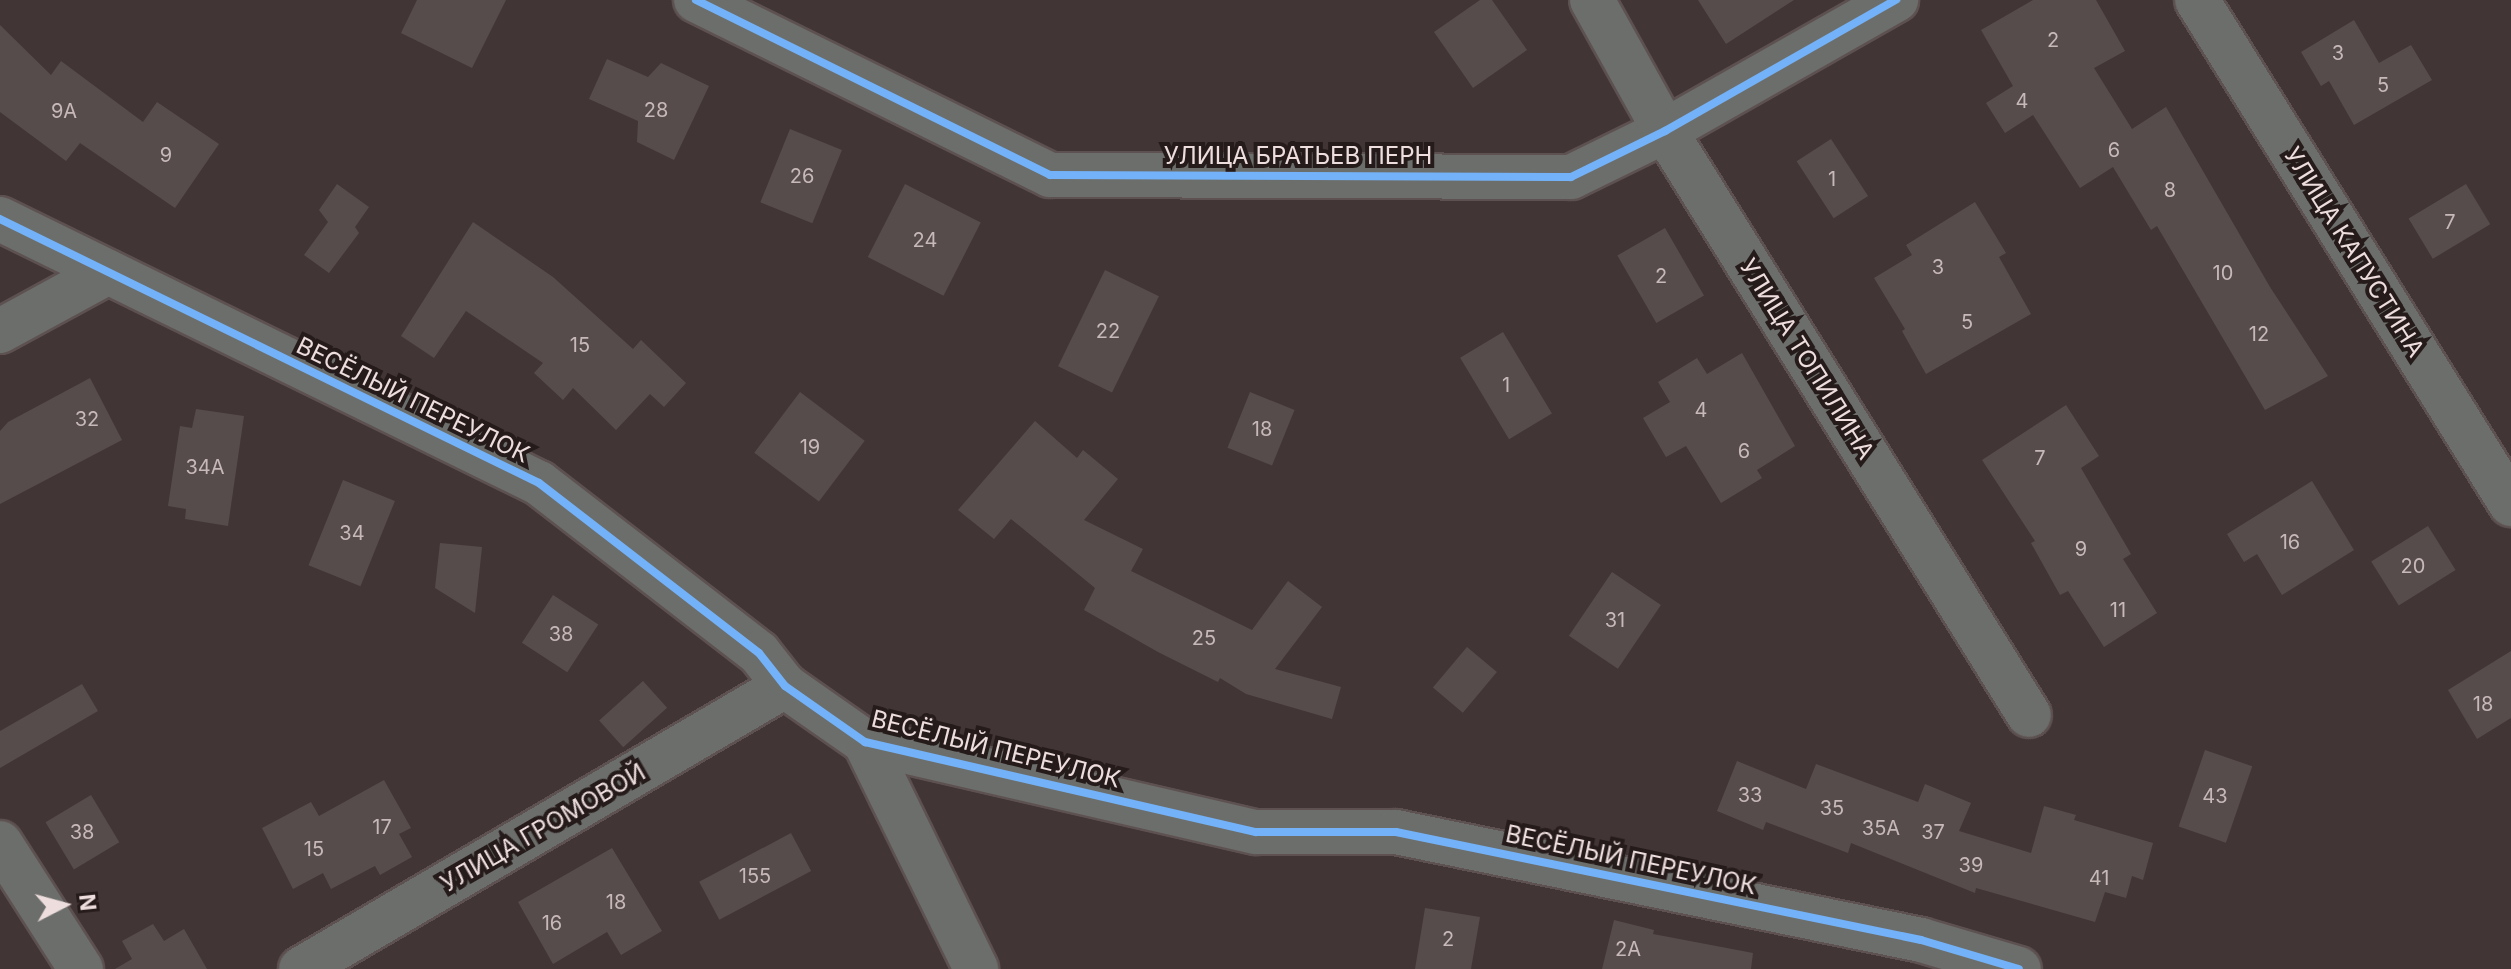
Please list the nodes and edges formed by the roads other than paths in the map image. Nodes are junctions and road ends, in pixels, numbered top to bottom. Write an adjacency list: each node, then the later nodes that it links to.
1 (696, 0): 5 (street, УЛИЦА БРАТЬЕВ ПЕРН)
2 (1592, 0): 5 (street, УЛИЦА ТОПИЛИНА)
3 (1896, 0): 5 (street, УЛИЦА БРАТЬЕВ ПЕРН)
4 (2197, 0): 9 (street, УЛИЦА КАПУСТИНА)
5 (1665, 131): 11 (street, УЛИЦА ТОПИЛИНА)
6 (0, 219): 7 (street, ВЕСЁЛЫЙ ПЕРЕУЛОК)
7 (108, 272): 8 (street); 10 (street, ВЕСЁЛЫЙ ПЕРЕУЛОК)
8 (0, 331)
9 (2511, 504)
10 (785, 686): 12 (street, ВЕСЁЛЫЙ ПЕРЕУЛОК); 15 (street, УЛИЦА ГРОМОВОЙ)
11 (2029, 715)
12 (865, 742): 14 (street, ВЕСЁЛЫЙ ПЕРЕУЛОК); 17 (street)
13 (0, 843): 16 (street)
14 (1919, 954): 18 (street, ВЕСЁЛЫЙ ПЕРЕУЛОК)
15 (319, 964)
16 (81, 969)
17 (976, 969)
18 (2019, 969)

